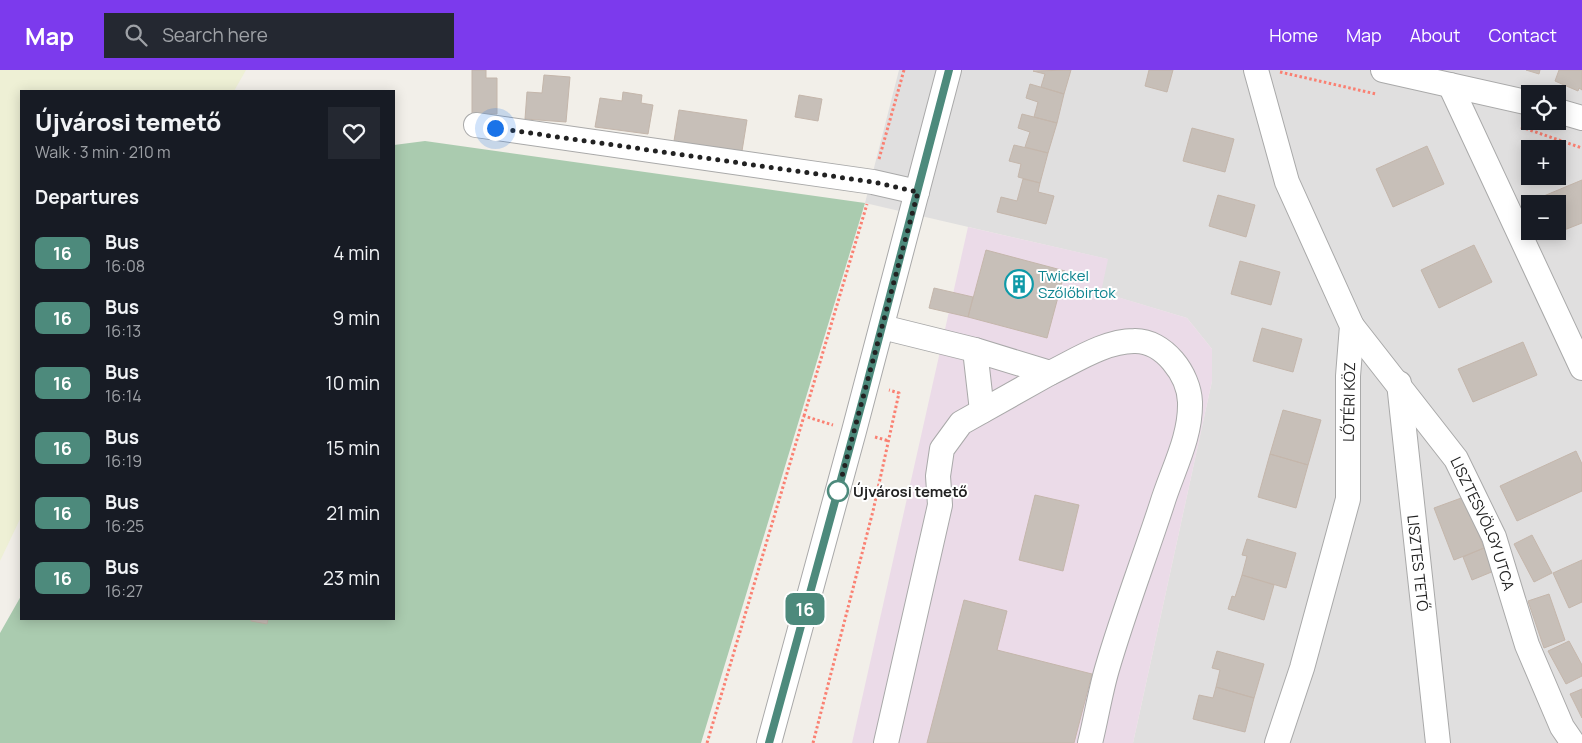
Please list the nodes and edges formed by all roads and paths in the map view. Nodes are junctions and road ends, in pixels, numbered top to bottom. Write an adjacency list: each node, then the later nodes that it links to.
1 (904, 70): 14 (path)
2 (949, 70): 15 (street)
3 (1256, 70): 16 (street, LŐTÉRI KÖZ)
4 (1272, 70): 7 (path)
5 (1383, 70): 6 (street)
6 (1450, 86): 8 (street); 19 (street)
7 (1378, 95)
8 (1521, 101)
9 (1566, 113): 10 (street)
10 (1582, 118)
11 (476, 125): 14 (street)
12 (1512, 125): 13 (path)
13 (1582, 148)
14 (873, 182): 15 (street); 24 (path)
15 (918, 192): 17 (street)
16 (1352, 326): 22 (street, LISZTESVÖLGY UTCA); 31 (street, LŐTÉRI KÖZ)
17 (882, 327): 18 (street); 21 (street)
18 (975, 350): 20 (street); 23 (street)
19 (1582, 368)
20 (1050, 373): 23 (street); 30 (street)
21 (867, 382): 25 (street); 28 (path)
22 (1399, 383): 32 (street, LISZTES TETŐ); 33 (street, LISZTESVÖLGY UTCA)
23 (982, 412): 29 (street)
24 (804, 416): 25 (path); 26 (path)
25 (854, 431): 27 (street)
26 (708, 743)
27 (769, 743)
28 (813, 743)
29 (886, 743)
30 (1090, 743)
31 (1278, 743)
32 (1438, 743)
33 (1573, 743)

